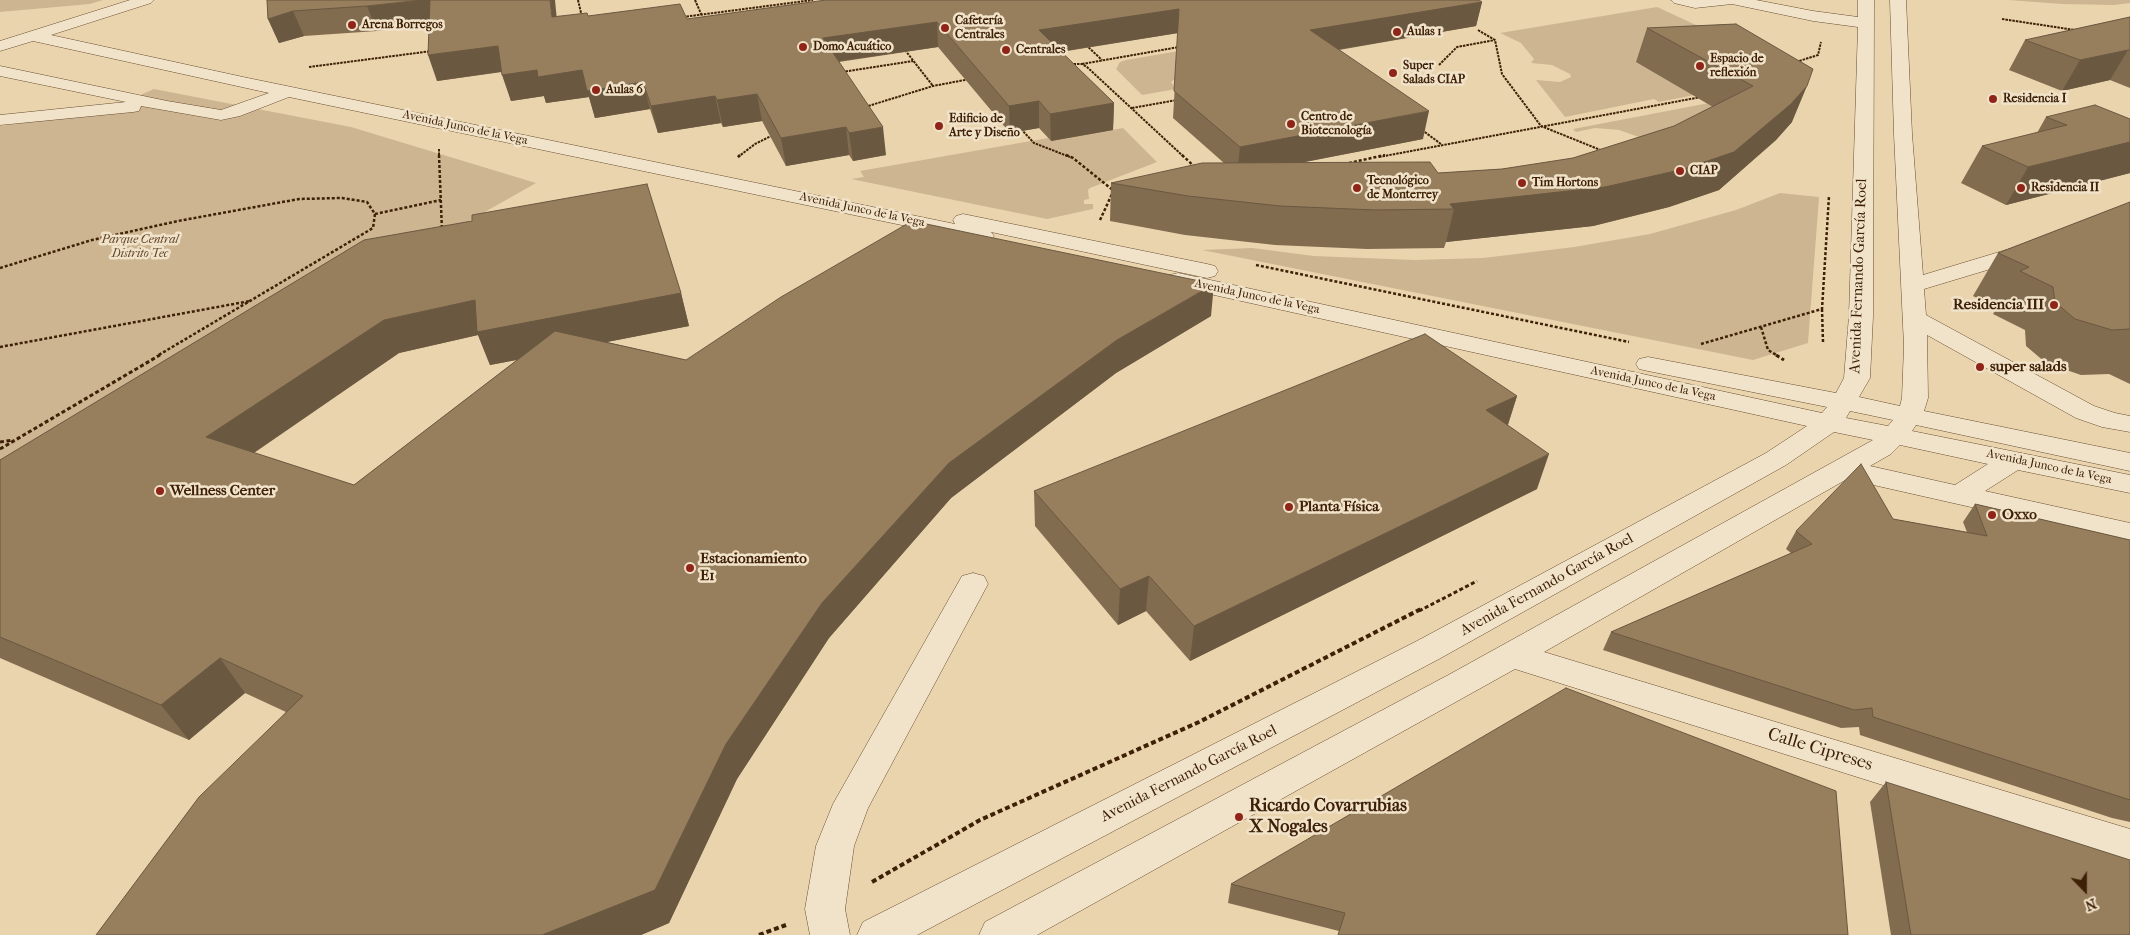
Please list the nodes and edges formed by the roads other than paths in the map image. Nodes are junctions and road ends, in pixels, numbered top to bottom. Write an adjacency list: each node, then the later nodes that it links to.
1 (146, 0): 9 (street)
2 (1679, 0): 3 (street)
3 (1729, 0)
4 (1734, 0): 8 (street)
5 (1763, 0): 8 (street)
6 (1866, 0): 8 (street, Avenida Fernando García Roel)
7 (1898, 0): 17 (street)
8 (1855, 20): 11 (street, Avenida Fernando García Roel); 11 (street)
9 (40, 33): 10 (street); 13 (street, Avenida Junco de la Vega)
10 (0, 46)
11 (1854, 51): 19 (street, Avenida Fernando García Roel)
12 (0, 72): 14 (street)
13 (299, 81): 14 (street); 19 (street, Avenida Junco de la Vega)
14 (167, 106): 15 (street)
15 (0, 120)
16 (2051, 244): 17 (street)
17 (1912, 285): 18 (street)
18 (1914, 318): 20 (street); 21 (street)
19 (1836, 412): 21 (street, Avenida Junco de la Vega); 32 (street, Avenida Fernando García Roel)
20 (2130, 424)
21 (1902, 425): 22 (street, Avenida Junco de la Vega); 23 (street, Avenida Junco de la Vega); 24 (street)
22 (2014, 460): 25 (street, Avenida Junco de la Vega); 26 (street)
23 (2130, 462)
24 (1842, 469): 26 (street); 29 (street)
25 (2130, 484)
26 (1959, 495): 27 (street)
27 (2130, 533)
28 (973, 584): 31 (street)
29 (1511, 655): 30 (street, Calle Cipreses); 33 (street)
30 (2130, 846)
31 (828, 922)
32 (877, 935)
33 (998, 935)

